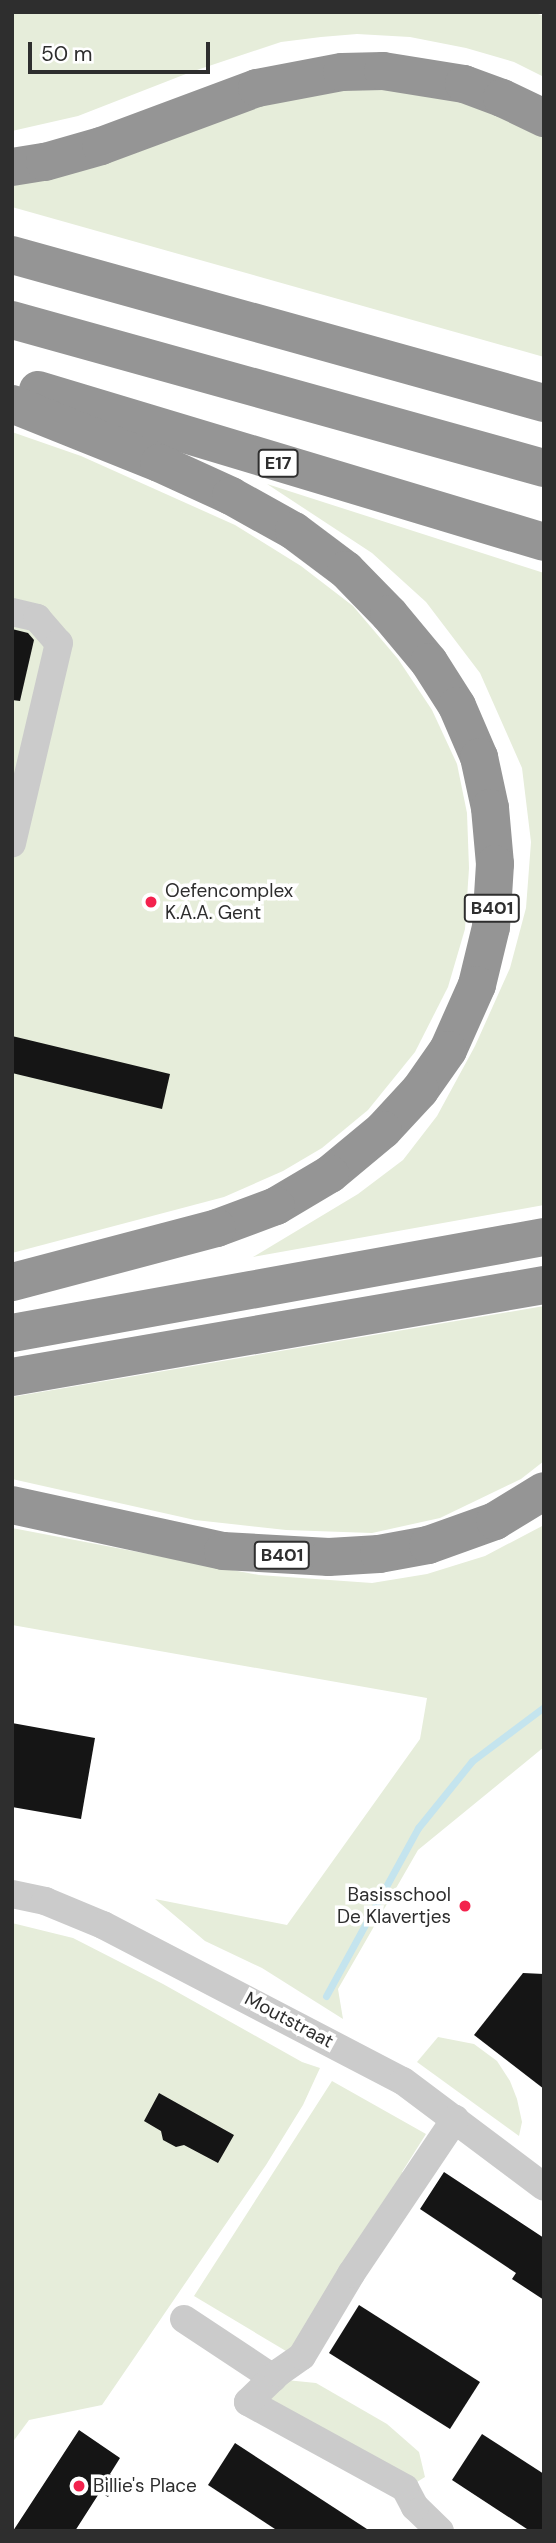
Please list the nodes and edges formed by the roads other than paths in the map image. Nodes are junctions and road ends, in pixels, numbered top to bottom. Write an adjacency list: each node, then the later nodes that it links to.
1 (544, 118): 2 (highway)
2 (12, 167)
3 (12, 255): 6 (highway)
4 (12, 320): 8 (highway)
5 (12, 382): 9 (highway, E17)
6 (544, 403)
7 (12, 404): 13 (highway, B401)
8 (544, 468)
9 (544, 542)
10 (12, 612): 11 (street)
11 (12, 844)
12 (544, 1237): 15 (highway)
13 (12, 1282)
14 (544, 1285): 16 (highway)
15 (12, 1333)
16 (12, 1377)
17 (544, 1491): 18 (highway, B401)
18 (12, 1505)
19 (12, 1894): 20 (street, Moutstraat)
20 (455, 2119): 21 (street, Moutstraat); 23 (street)
21 (544, 2187)
22 (184, 2319): 23 (street)
23 (273, 2378): 24 (street)
24 (440, 2531)

